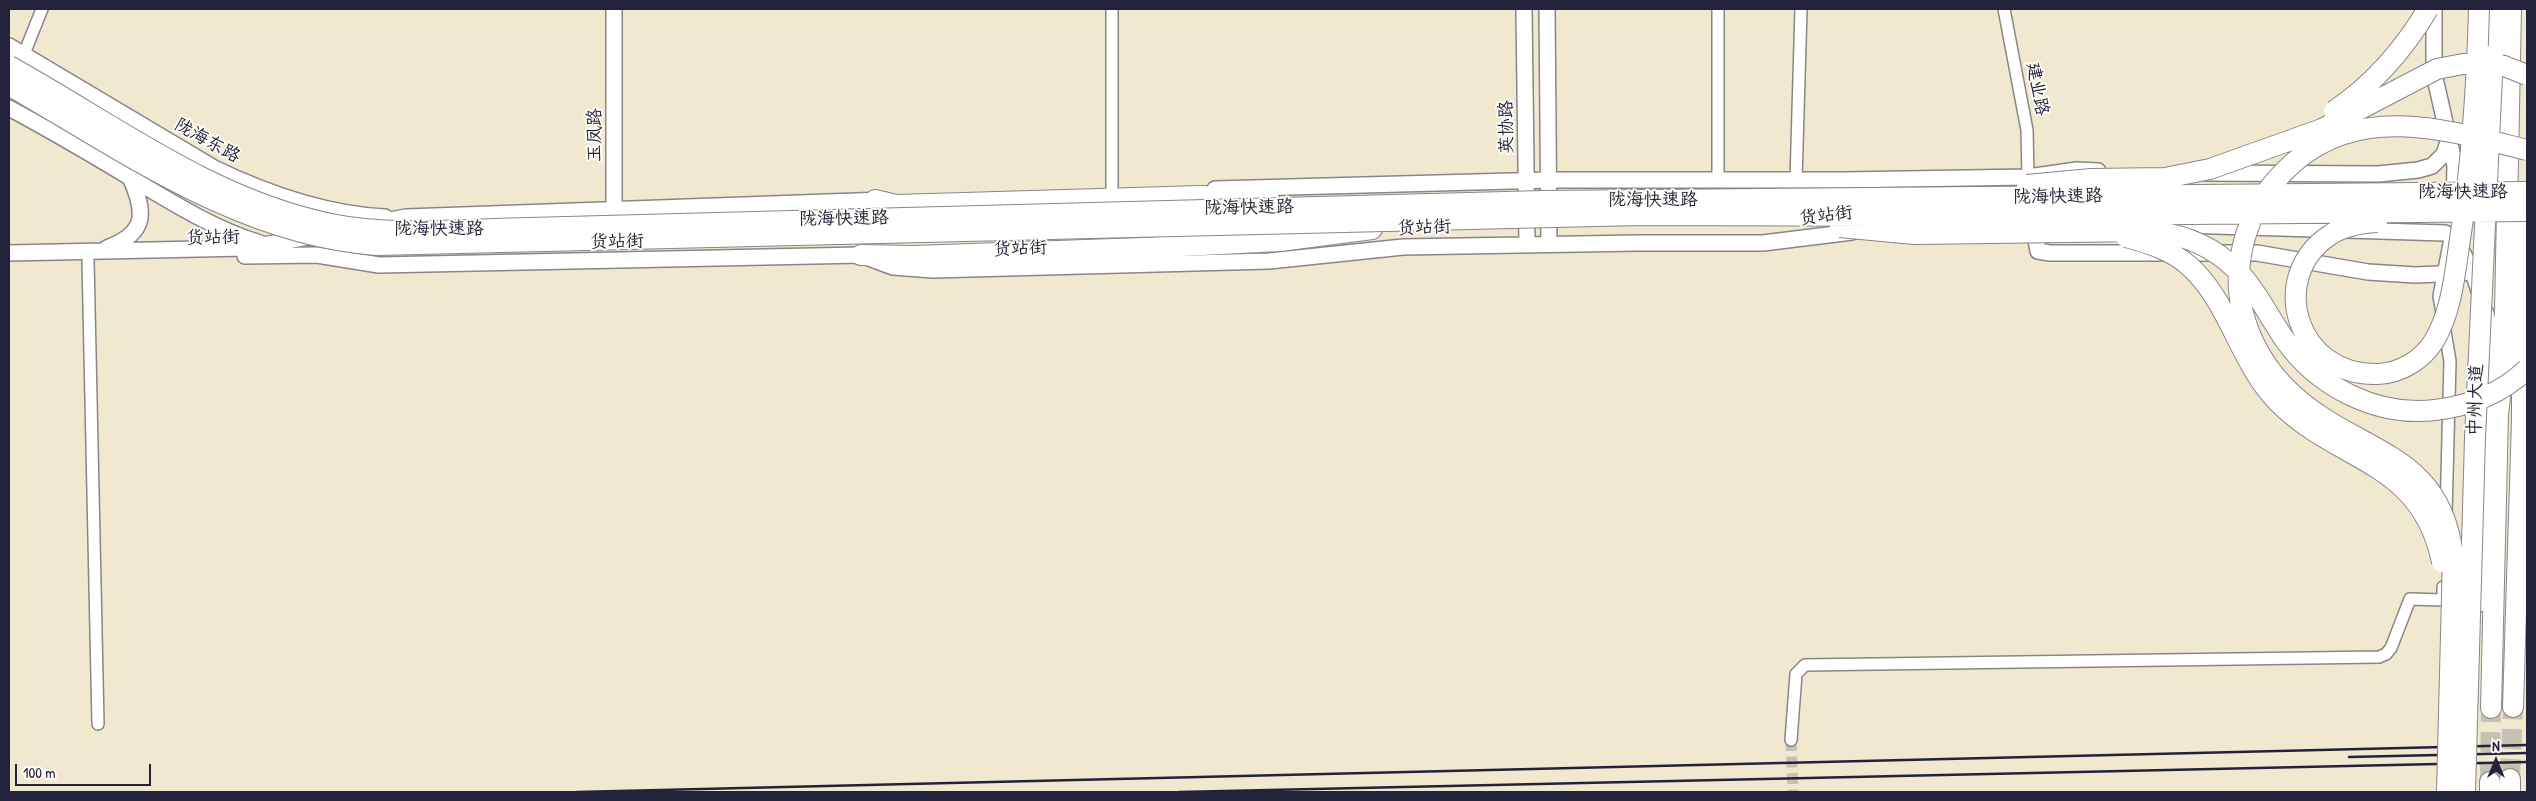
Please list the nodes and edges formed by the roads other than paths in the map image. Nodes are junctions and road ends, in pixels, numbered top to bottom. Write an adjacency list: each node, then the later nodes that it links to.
1 (42, 9): 16 (street)
2 (614, 9): 35 (street, 玉凤路)
3 (1112, 9): 30 (street)
4 (1524, 9): 28 (street, 英协路)
5 (1546, 9): 26 (street)
6 (1718, 9): 25 (street)
7 (1801, 9): 27 (street)
8 (2004, 9): 24 (street, 建业路)
9 (2428, 9): 20 (highway, bridge)
10 (2434, 9): 21 (street)
11 (2479, 9): 36 (highway, bridge)
12 (2494, 9): 65 (highway, 中州大道, bridge)
13 (2511, 9): 58 (highway, 中州大道)
14 (2524, 9): 57 (highway)
15 (9, 46): 16 (street, 陇海东路)
16 (16, 60): 34 (highway, 陇海快速路, bridge); 39 (street, 陇海东路)
17 (2527, 75): 20 (highway, bridge)
18 (9, 85): 40 (highway, 陇海快速路, bridge)
19 (9, 108): 23 (street)
20 (2285, 142): 32 (highway, bridge)
21 (2448, 142): 24 (street); 43 (street)
22 (2527, 150): 59 (highway, bridge)
23 (130, 177): 45 (street); 48 (street)
24 (2028, 177): 27 (street, 货站街); 29 (street)
25 (1718, 179): 26 (street, 货站街); 27 (street, 货站街)
26 (1549, 180): 28 (street, 货站街); 44 (street)
27 (1796, 180)
28 (1526, 181): 30 (street, 货站街); 46 (street, 英协路)
29 (2444, 185)
30 (1112, 191): 33 (street, 货站街)
31 (2527, 192): 32 (highway, 陇海快速路, bridge)
32 (1924, 197): 34 (highway, 陇海快速路, bridge)
33 (875, 200): 34 (highway, bridge); 35 (street, 货站街)
34 (1357, 206)
35 (614, 208): 39 (street, 货站街); 51 (street, 玉凤路)
36 (2460, 211): 37 (highway, 陇海快速路, bridge); 38 (highway, 陇海快速路, bridge)
37 (2527, 211)
38 (1753, 216): 40 (highway, 陇海快速路, bridge); 42 (highway, bridge)
39 (406, 217): 45 (street, 货站街)
40 (1439, 220): 50 (highway, bridge)
41 (2033, 224): 43 (street, 货站街); 44 (street, 货站街); 54 (street)
42 (2098, 231): 56 (highway, bridge); 59 (highway, bridge)
43 (2448, 233): 53 (street); 54 (street)
44 (1549, 244): 46 (street, 货站街)
45 (268, 245): 48 (street, 货站街); 49 (street)
46 (1526, 245): 50 (street, 货站街)
47 (9, 253): 48 (street, 货站街)
48 (93, 255): 49 (street, 货站街); 52 (street, 货站街); 62 (street)
49 (317, 255): 51 (street, 货站街)
50 (861, 255): 51 (street, 货站街)
51 (614, 261)
52 (9, 262)
53 (2473, 272): 54 (street); 55 (street)
54 (2443, 274): 63 (street)
55 (2492, 340): 58 (street); 61 (street)
56 (2527, 369)
57 (2525, 411): 60 (highway)
58 (2498, 415): 61 (highway, 中州大道)
59 (2450, 624): 64 (highway, bridge)
60 (2513, 707)
61 (2483, 708)
62 (98, 724)
63 (1791, 740)
64 (2445, 787)
65 (2478, 788)

